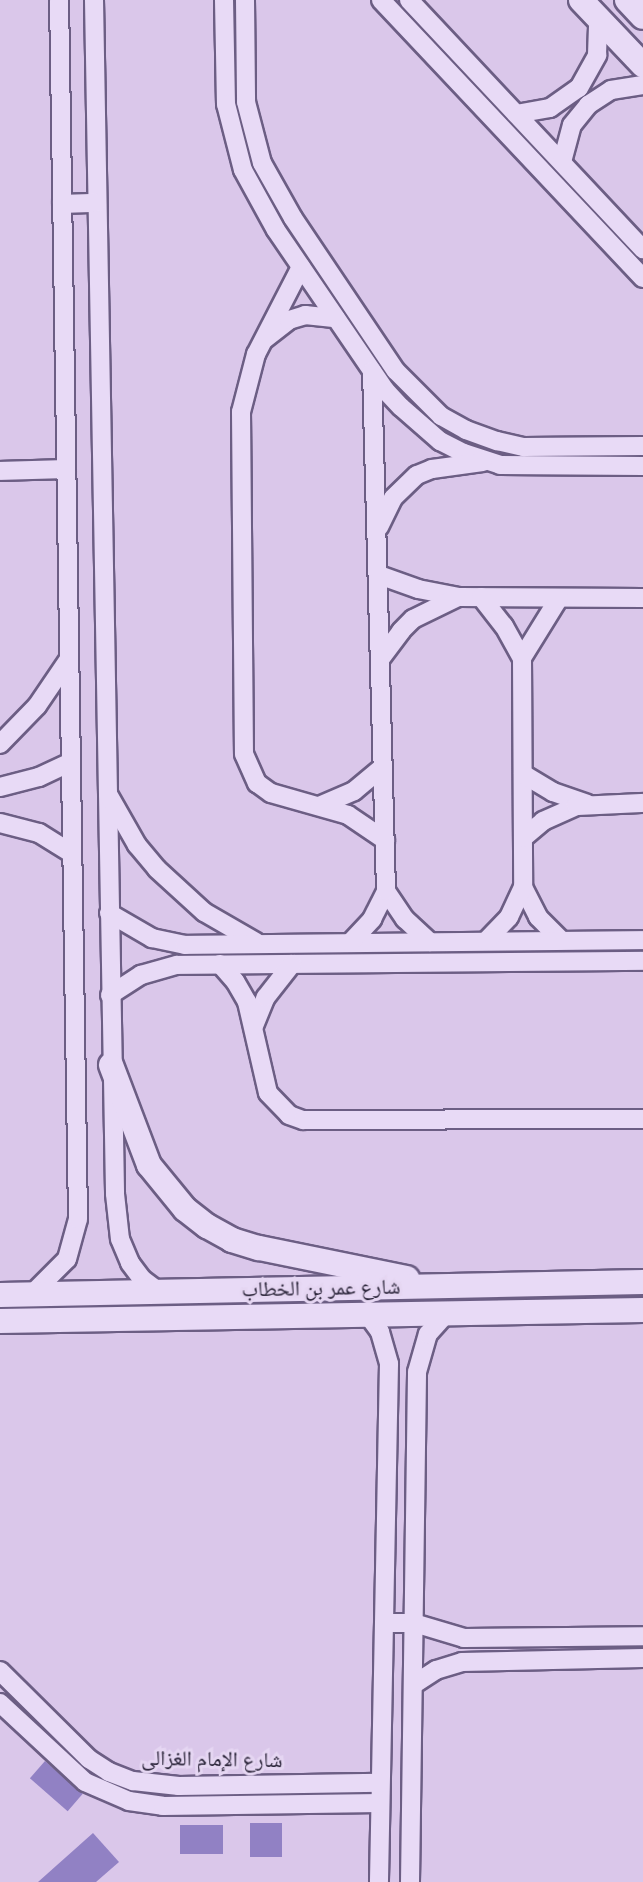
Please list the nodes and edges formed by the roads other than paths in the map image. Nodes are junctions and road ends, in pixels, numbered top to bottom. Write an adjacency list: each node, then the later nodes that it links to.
1 (59, 0): 20 (street)
2 (94, 0): 19 (street)
3 (224, 0): 22 (street)
4 (245, 0): 21 (street)
5 (381, 0): 12 (street)
6 (409, 0): 11 (street)
7 (581, 0): 10 (street)
8 (627, 0): 9 (street)
9 (643, 17)
10 (598, 18): 13 (street); 15 (street)
11 (433, 25): 12 (street); 16 (street)
12 (418, 39): 24 (street)
13 (643, 65)
14 (643, 85): 17 (street)
15 (565, 100): 16 (street); 17 (street)
16 (516, 114): 18 (street)
17 (579, 115): 18 (street)
18 (562, 162): 23 (street)
19 (97, 203): 20 (street); 51 (street)
20 (62, 204): 35 (street)
21 (293, 218): 22 (street); 31 (street)
22 (276, 230): 25 (street)
23 (640, 247): 24 (street)
24 (624, 257): 26 (street)
25 (301, 267): 27 (street); 28 (street)
26 (643, 278)
27 (336, 318): 28 (street); 29 (street)
28 (262, 341): 54 (street)
29 (372, 371): 32 (street); 37 (street)
30 (643, 446): 31 (street)
31 (545, 447): 34 (street)
32 (488, 462): 34 (street); 37 (street)
33 (643, 466): 34 (street)
34 (545, 467)
35 (66, 469): 36 (street); 45 (street)
36 (0, 471)
37 (378, 530): 38 (street)
38 (379, 575): 39 (street); 43 (street)
39 (459, 597): 40 (street); 43 (street)
40 (481, 597): 41 (street); 44 (street)
41 (559, 598): 42 (street); 44 (street)
42 (643, 598)
43 (381, 658): 48 (street)
44 (522, 658): 49 (street)
45 (69, 659): 46 (street); 47 (street)
46 (0, 744)
47 (71, 762): 50 (street); 58 (street)
48 (383, 767): 54 (street); 57 (street)
49 (523, 774): 53 (street); 56 (street)
50 (0, 787)
51 (106, 790): 61 (street); 67 (street)
52 (643, 803): 53 (street)
53 (587, 804): 56 (street)
54 (319, 806): 57 (street)
55 (0, 823): 58 (street)
56 (523, 838): 59 (street)
57 (385, 840): 60 (street)
58 (72, 854): 79 (street)
59 (523, 887): 62 (street); 64 (street)
60 (386, 891): 65 (street); 66 (street)
61 (109, 913): 67 (street); 71 (street)
62 (561, 940): 63 (street); 64 (street)
63 (643, 940)
64 (486, 941): 65 (street)
65 (429, 942): 66 (street)
66 (350, 943): 67 (street)
67 (259, 944)
68 (643, 961): 70 (street)
69 (220, 964): 70 (street); 71 (street); 72 (street)
70 (292, 964): 72 (street)
71 (110, 995): 73 (street)
72 (254, 1026): 74 (street)
73 (111, 1065): 77 (street); 78 (street)
74 (643, 1119)
75 (643, 1282): 76 (street, شارع عمر بن الخطاب)
76 (607, 1283): 77 (street, شارع عمر بن الخطاب); 81 (street)
77 (438, 1286): 78 (street, شارع عمر بن الخطاب)
78 (158, 1291): 79 (street, شارع عمر بن الخطاب)
79 (32, 1294): 80 (street, شارع عمر بن الخطاب)
80 (0, 1295)
81 (607, 1310): 82 (street, شارع عمر بن الخطاب); 83 (street, شارع عمر بن الخطاب)
82 (643, 1310)
83 (448, 1312): 84 (street, شارع عمر بن الخطاب); 87 (street)
84 (367, 1314): 85 (street, شارع عمر بن الخطاب); 86 (street)
85 (0, 1321)
86 (385, 1623): 87 (street); 95 (street)
87 (414, 1623): 89 (street); 93 (street)
88 (643, 1636): 89 (street)
89 (594, 1637): 91 (street)
90 (643, 1658): 91 (street)
91 (595, 1659): 93 (street)
92 (0, 1671): 95 (street, شارع الإمام الغزالى)
93 (413, 1685): 98 (street)
94 (3, 1709): 96 (street)
95 (380, 1783): 96 (street)
96 (380, 1803): 97 (street)
97 (379, 1882)
98 (410, 1882)

